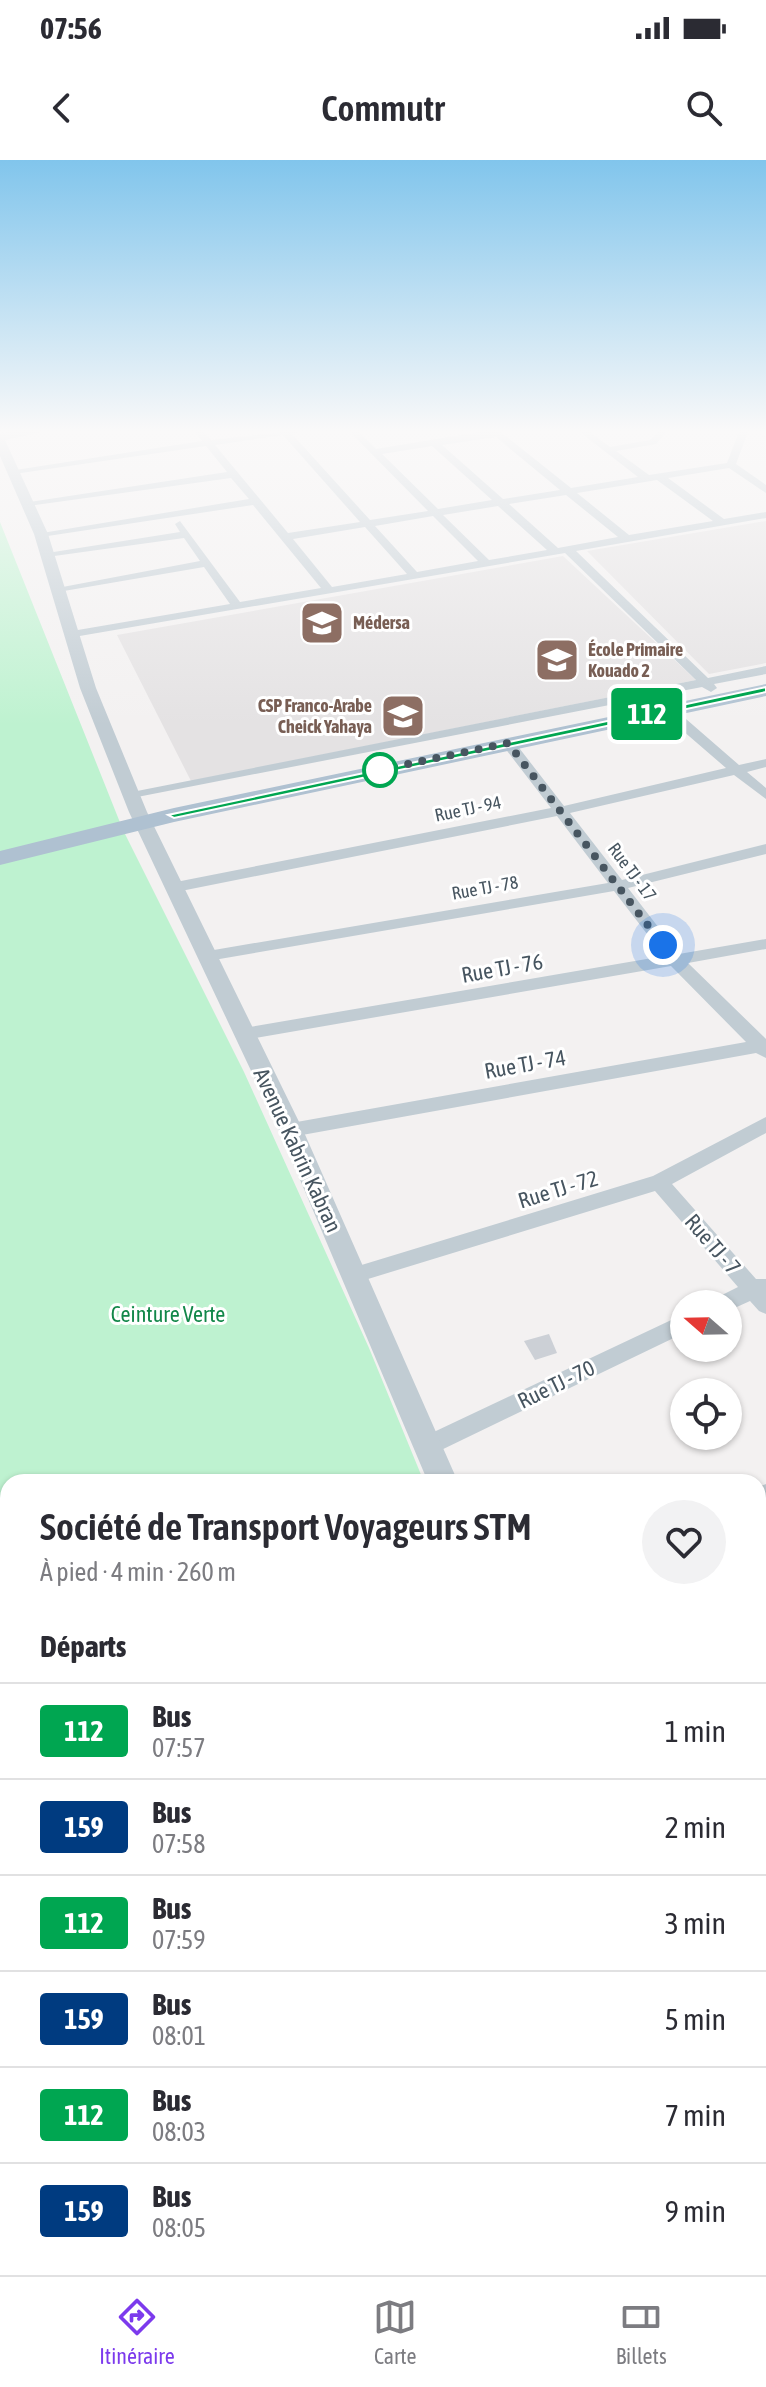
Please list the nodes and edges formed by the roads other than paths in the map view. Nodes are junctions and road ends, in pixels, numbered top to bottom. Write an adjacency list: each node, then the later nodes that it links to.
1 (38, 528): 11 (street, Avenue Kabrin Kabran)
2 (83, 528): 11 (street)
3 (183, 528): 12 (street)
4 (279, 528): 13 (street)
5 (346, 528): 13 (street)
6 (373, 528): 19 (street)
7 (449, 528): 18 (street)
8 (533, 528): 15 (street)
9 (613, 528): 14 (street)
10 (694, 528): 14 (street)
11 (41, 534): 16 (street, Avenue Kabrin Kabran)
12 (187, 534): 16 (street); 17 (street)
13 (286, 537): 21 (street)
14 (627, 539): 15 (street)
15 (561, 550): 18 (street); 26 (street)
16 (47, 554): 20 (street, Avenue Kabrin Kabran)
17 (207, 563): 20 (street); 22 (street)
18 (486, 563): 19 (street)
19 (415, 576): 21 (street)
20 (58, 589): 23 (street, Avenue Kabrin Kabran)
21 (329, 591): 22 (street)
22 (237, 606): 23 (street)
23 (72, 635): 35 (street, Avenue Kabrin Kabran)
24 (766, 670): 26 (street)
25 (766, 680): 26 (main road)
26 (709, 686): 28 (main road); 32 (street)
27 (766, 690): 28 (main road)
28 (663, 706): 29 (main road); 31 (street); 32 (main road)
29 (508, 743): 34 (main road); 36 (street, Rue TJ - 17)
30 (766, 763): 31 (street, Rue TJ - 94)
31 (739, 770): 33 (street); 36 (street, Rue TJ - 94)
32 (211, 788): 34 (main road); 35 (street)
33 (766, 795)
34 (173, 809): 35 (main road)
35 (138, 810): 37 (main road); 42 (street, Avenue Kabrin Kabran)
36 (559, 811): 41 (street, Rue TJ - 17); 42 (street, Rue TJ - 94)
37 (112, 823): 38 (main road); 40 (main road)
38 (0, 846)
39 (766, 849): 41 (street, Rue TJ - 78)
40 (0, 858)
41 (618, 886): 44 (street, Rue TJ - 78); 45 (street, Rue TJ - 17)
42 (176, 887): 44 (street, Avenue Kabrin Kabran)
43 (766, 944): 45 (street, Rue TJ - 76)
44 (208, 956): 46 (street, Avenue Kabrin Kabran)
45 (676, 961): 46 (street, Rue TJ - 76); 47 (street, Rue TJ - 17)
46 (244, 1034): 49 (street, Avenue Kabrin Kabran)
47 (765, 1047): 49 (street, Rue TJ - 74)
48 (766, 1124): 50 (street, Rue TJ - 72)
49 (291, 1130): 51 (street, Avenue Kabrin Kabran)
50 (659, 1182): 51 (street, Rue TJ - 72); 52 (street, Rue TJ - 7)
51 (355, 1275): 55 (street, Avenue Kabrin Kabran)
52 (762, 1293): 53 (street)
53 (742, 1299)
54 (670, 1330): 55 (street, Rue TJ - 70)
55 (427, 1446): 56 (street, Avenue Kabrin Kabran)
56 (439, 1474)

